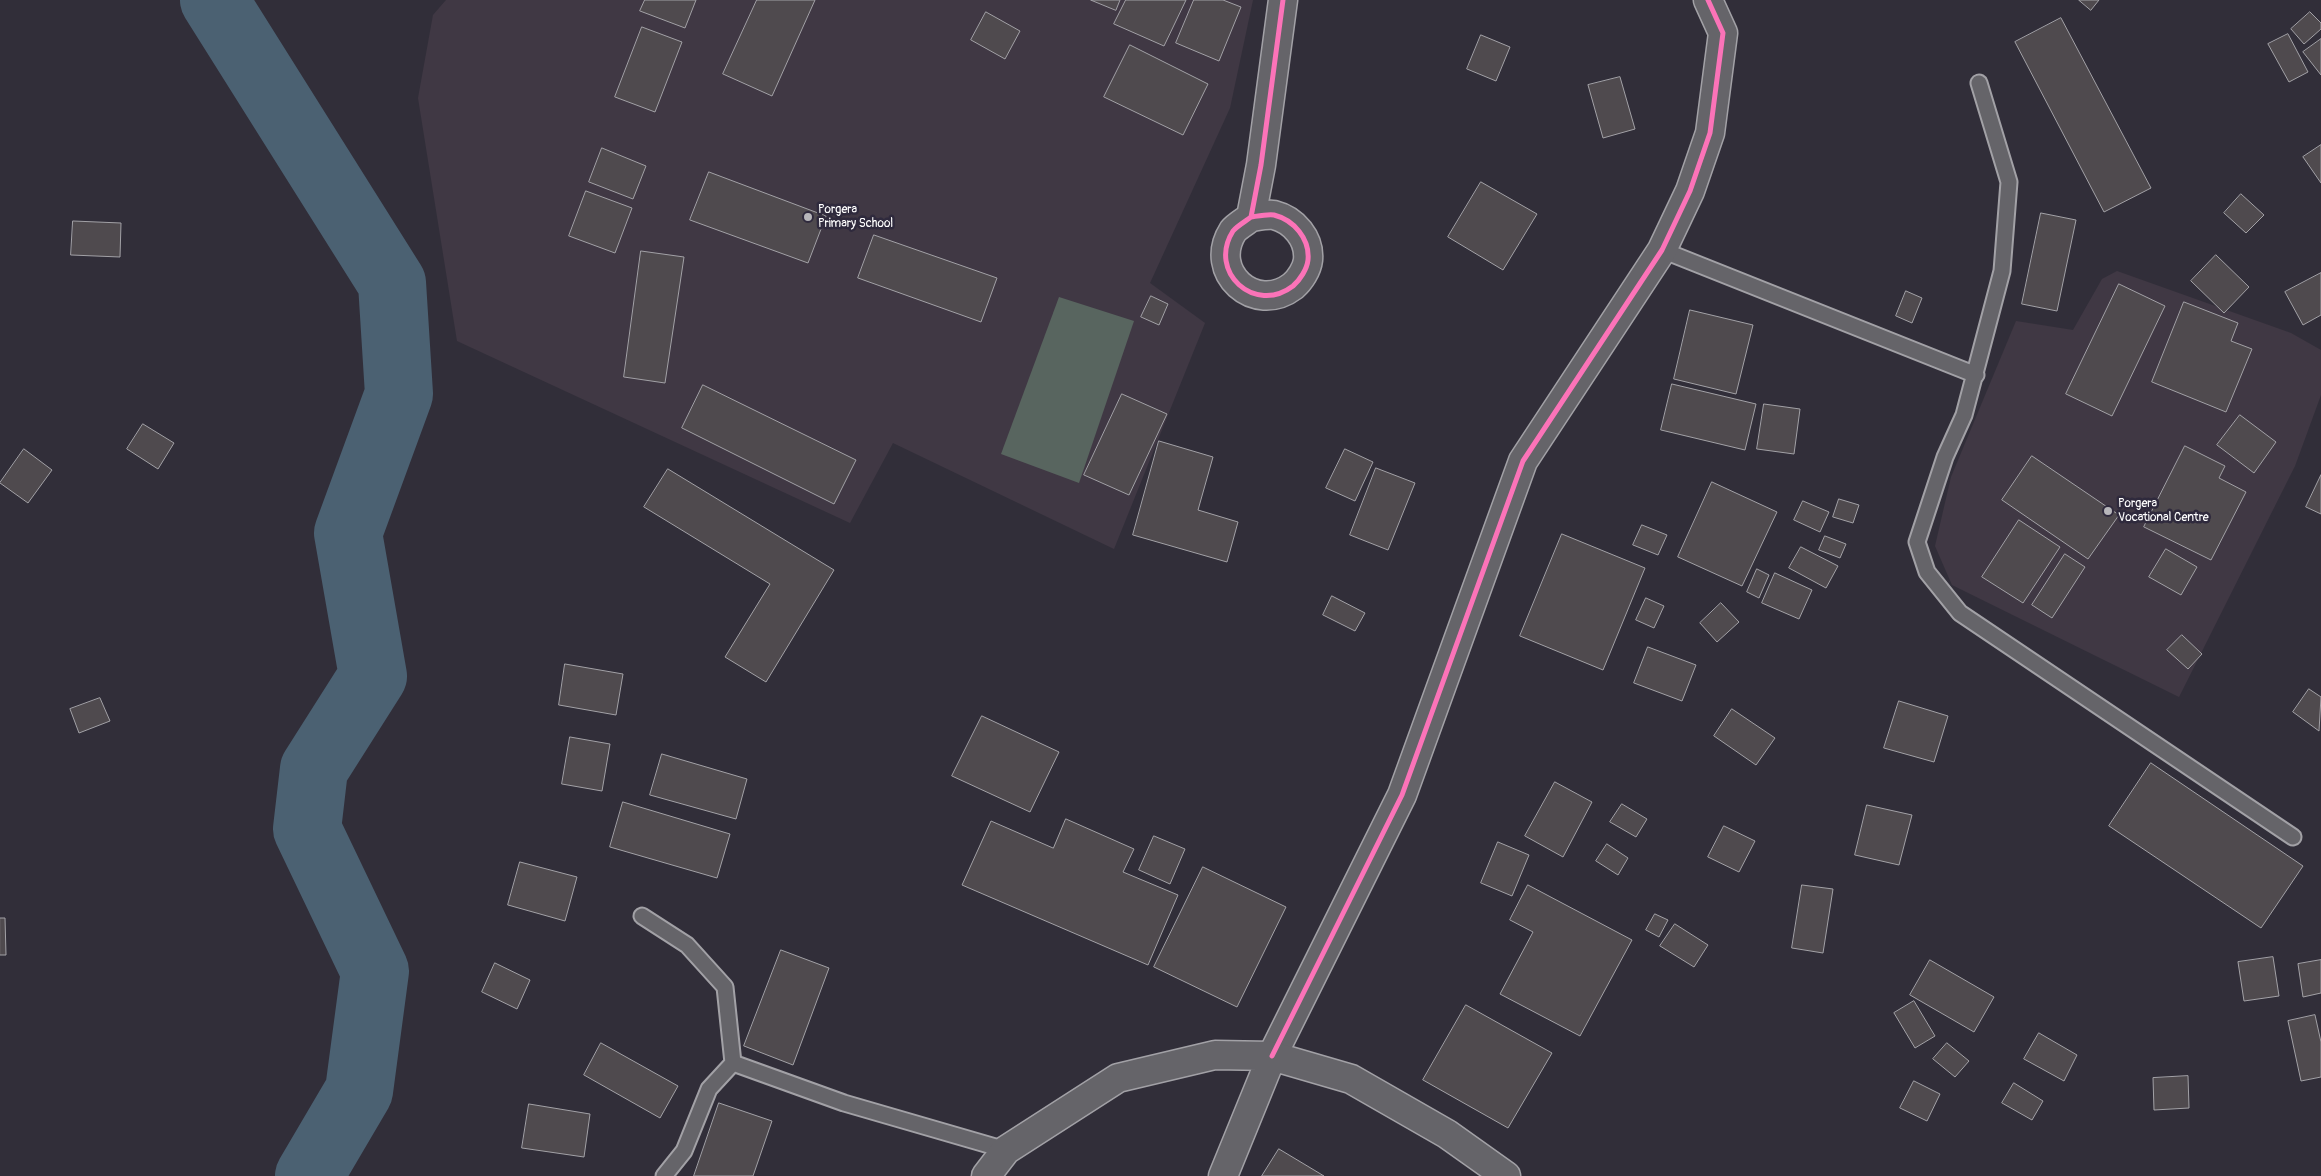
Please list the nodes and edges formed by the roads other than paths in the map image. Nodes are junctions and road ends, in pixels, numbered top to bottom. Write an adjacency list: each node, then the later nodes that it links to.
1 (1284, 0): 4 (street)
2 (1708, 0): 5 (street)
3 (1979, 83): 6 (lane)
4 (1251, 217)
5 (1662, 250): 6 (lane); 9 (street)
6 (1976, 375): 7 (lane)
7 (2293, 837)
8 (642, 916): 10 (lane)
9 (1272, 1056): 11 (street); 14 (street); 15 (street)
10 (733, 1063): 11 (lane); 12 (lane)
11 (1006, 1150): 13 (street)
12 (664, 1176)
13 (986, 1176)
14 (1223, 1176)
15 (1506, 1176)

